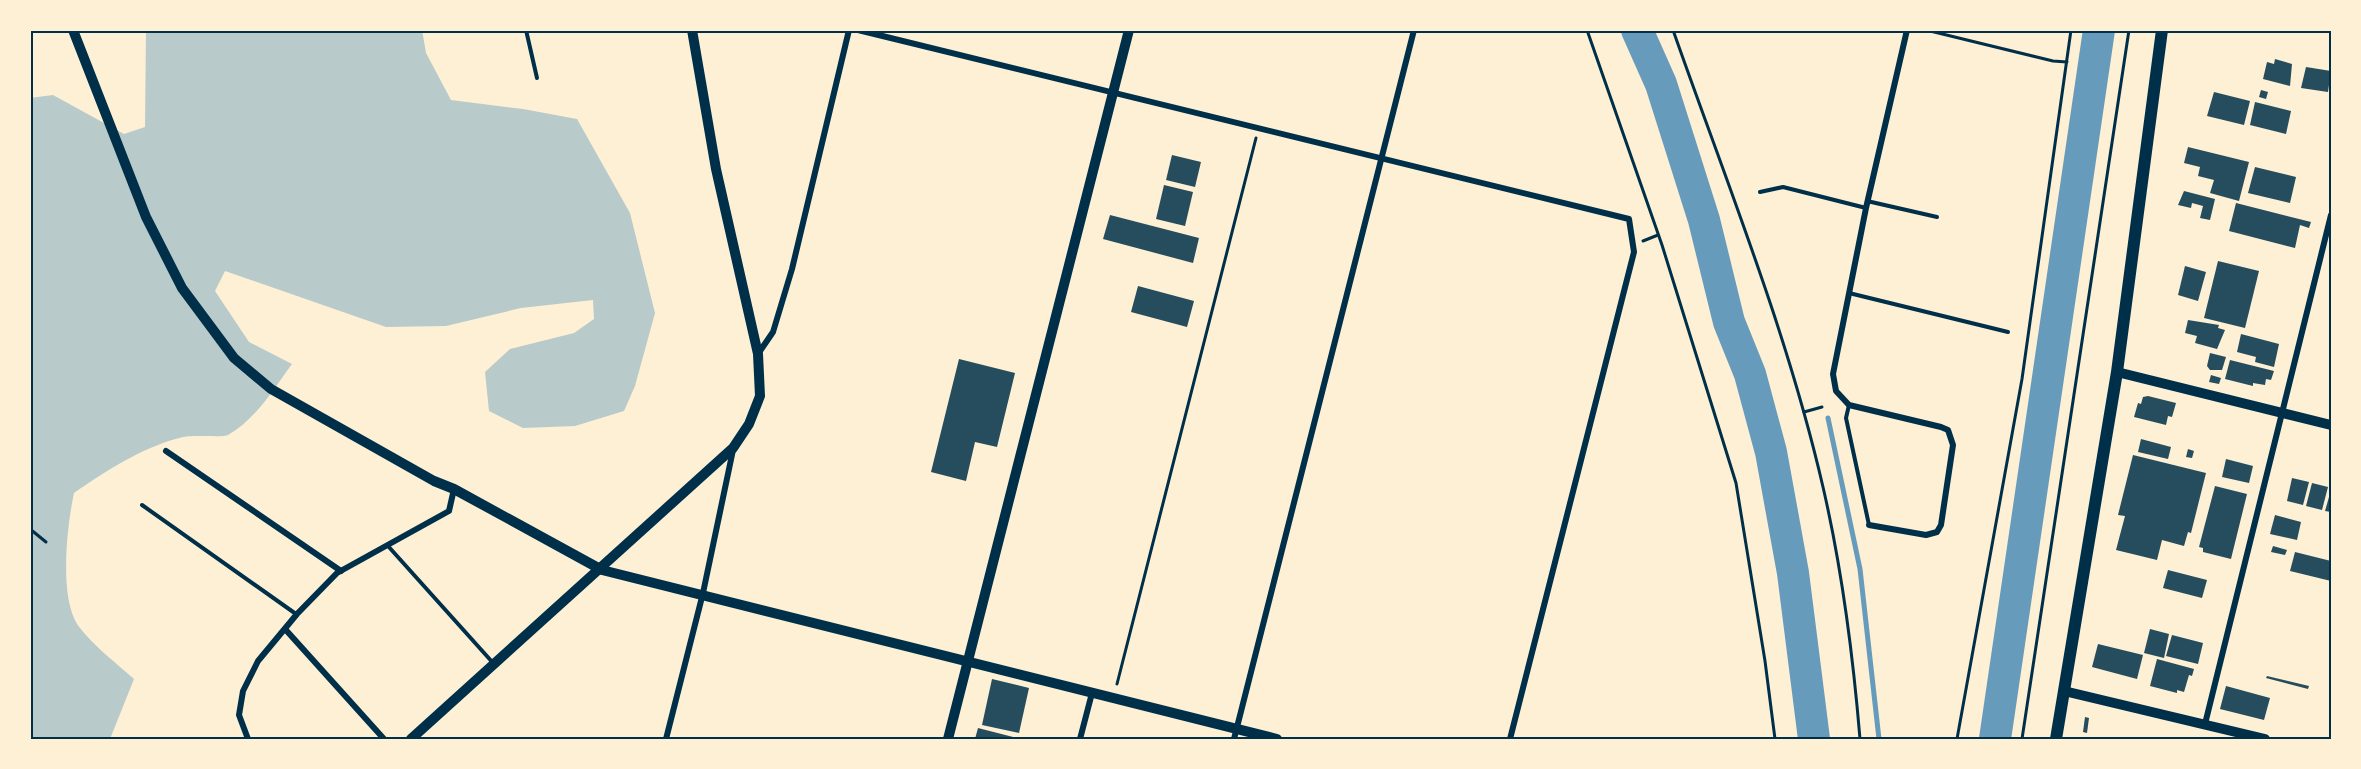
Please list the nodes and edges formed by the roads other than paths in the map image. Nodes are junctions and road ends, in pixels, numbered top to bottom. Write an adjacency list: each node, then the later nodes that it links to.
1 (74, 30): 26 (street)
2 (526, 30): 10 (lane)
3 (692, 30): 19 (street)
4 (849, 30): 19 (street)
5 (858, 30): 11 (street)
6 (1129, 30): 11 (street)
7 (1414, 30): 12 (street)
8 (1907, 30): 14 (street)
9 (2162, 30): 20 (main road)
10 (537, 78)
11 (1113, 91): 12 (street); 35 (street)
12 (1380, 158): 40 (street); 48 (street)
13 (1760, 192): 14 (lane)
14 (1867, 205): 16 (lane); 17 (street)
15 (2331, 215): 22 (street)
16 (1936, 217)
17 (1848, 293): 18 (lane); 21 (street)
18 (2008, 332)
19 (758, 354): 24 (street)
20 (2117, 372): 22 (street); 37 (main road)
21 (1849, 405): 28 (lane); 28 (street)
22 (2282, 413): 23 (street); 39 (street)
23 (2331, 425)
24 (733, 448): 30 (street); 32 (street)
25 (166, 451): 31 (street)
26 (454, 489): 29 (street); 30 (street)
27 (142, 506): 33 (lane)
28 (1869, 525)
29 (388, 546): 31 (street); 36 (lane)
30 (602, 570): 32 (street); 36 (street)
31 (341, 571): 33 (street)
32 (703, 593): 35 (street); 44 (street)
33 (297, 614): 34 (street)
34 (285, 629): 41 (street); 42 (street)
35 (968, 662): 38 (street); 45 (street)
36 (495, 665): 43 (street)
37 (2064, 692): 39 (street); 49 (main road)
38 (1092, 693): 40 (street); 46 (street)
39 (2205, 724): 50 (street)
40 (1235, 734): 47 (street)
41 (248, 739)
42 (384, 739)
43 (411, 739)
44 (666, 739)
45 (948, 739)
46 (1080, 739)
47 (1277, 739)
48 (1510, 739)
49 (2056, 739)
50 (2265, 739)

